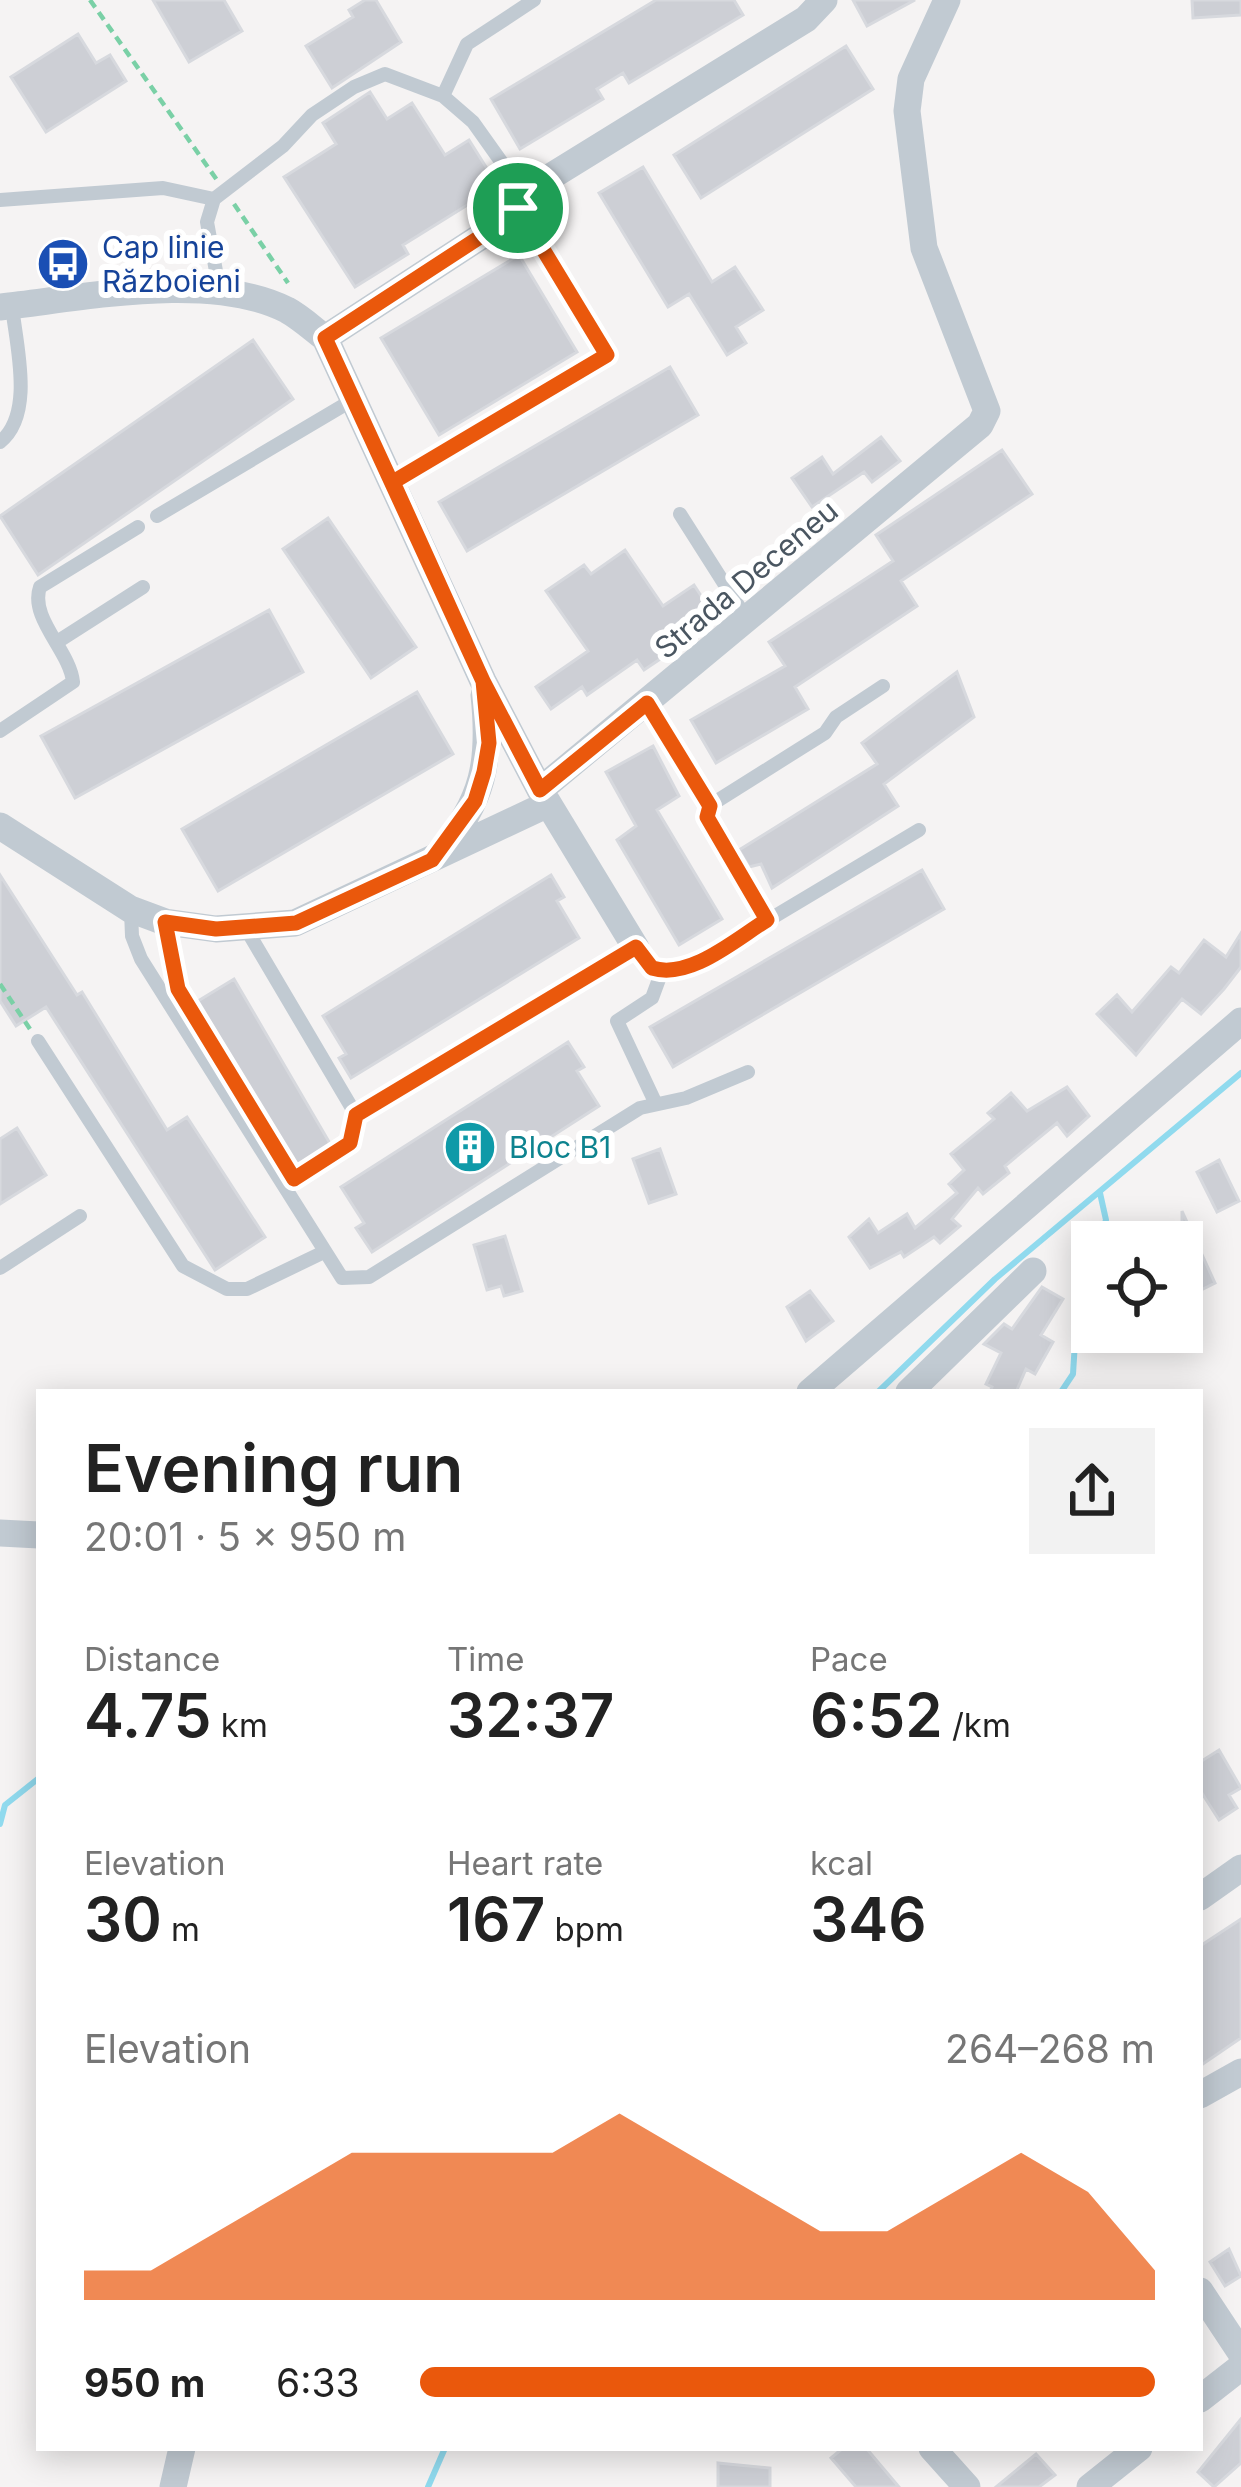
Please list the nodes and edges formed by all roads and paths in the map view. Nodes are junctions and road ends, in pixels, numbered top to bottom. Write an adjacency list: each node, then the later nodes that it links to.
1 (90, 0): 6 (path)
2 (534, 0): 5 (lane)
3 (824, 0): 8 (street)
4 (947, 0): 20 (street, Strada Deceneu)
5 (443, 96): 6 (lane); 8 (lane)
6 (218, 194): 7 (lane); 9 (lane); 10 (path)
7 (0, 200)
8 (522, 203): 12 (street); 15 (lane)
9 (220, 293): 11 (street); 12 (street)
10 (299, 300)
11 (6, 306): 14 (lane)
12 (325, 338): 13 (street)
13 (356, 398): 15 (street); 17 (lane)
14 (0, 442)
15 (393, 482): 22 (street)
16 (680, 514): 20 (lane)
17 (157, 516)
18 (138, 526): 21 (lane)
19 (143, 587): 21 (lane)
20 (748, 621): 24 (street, Strada Deceneu)
21 (57, 642): 25 (lane)
22 (483, 681): 26 (street); 30 (street)
23 (883, 686): 27 (lane)
24 (647, 703): 26 (street, Strada Deceneu); 27 (lane)
25 (0, 731)
26 (544, 797): 30 (street, Strada Deceneu); 35 (street)
27 (710, 806): 32 (lane)
28 (0, 826): 31 (street, Strada Deceneu)
29 (920, 830): 32 (lane)
30 (432, 860): 34 (street, Strada Deceneu)
31 (130, 909): 33 (street, Strada Deceneu); 46 (lane)
32 (767, 920): 36 (lane)
33 (165, 922): 34 (street, Strada Deceneu); 38 (path)
34 (244, 927): 43 (lane)
35 (636, 947): 36 (lane); 43 (lane)
36 (662, 971): 42 (lane)
37 (0, 984): 40 (path)
38 (178, 989)
39 (1241, 1021): 49 (street)
40 (38, 1041): 46 (lane)
41 (748, 1072): 42 (lane)
42 (656, 1102): 46 (lane)
43 (356, 1115): 44 (path)
44 (294, 1179)
45 (80, 1216): 47 (lane)
46 (324, 1252)
47 (0, 1268)
48 (1033, 1271): 50 (street)
49 (813, 1389)
50 (912, 1389)
51 (0, 1533): 52 (street)
52 (36, 1534)
53 (1241, 1868): 54 (street)
54 (1203, 1895)
55 (1241, 2072): 56 (street)
56 (1203, 2094)
57 (1203, 2296): 58 (street)
58 (1241, 2353)
59 (1241, 2367): 60 (street)
60 (1203, 2397)
61 (181, 2451): 64 (street)
62 (935, 2451): 65 (street)
63 (1135, 2451): 66 (street)
64 (173, 2487)
65 (967, 2487)
66 (1090, 2487)

